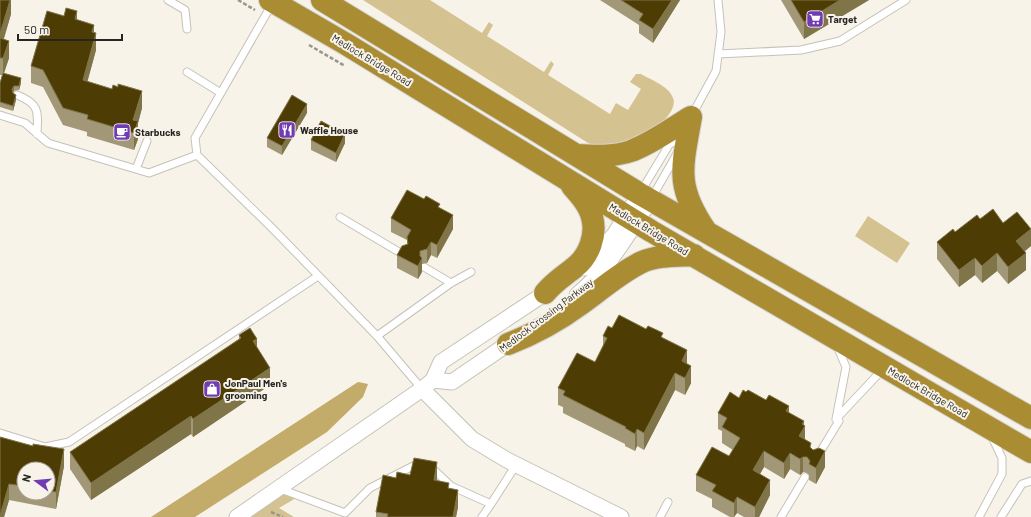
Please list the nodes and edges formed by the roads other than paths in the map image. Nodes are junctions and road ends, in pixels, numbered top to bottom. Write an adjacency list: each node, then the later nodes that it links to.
1 (168, 0): 6 (lane)
2 (718, 0): 7 (lane)
3 (906, 0): 7 (lane)
4 (272, 1): 9 (lane); 19 (highway, Medlock Bridge Road)
5 (325, 1): 17 (highway)
6 (187, 29)
7 (718, 54): 12 (lane)
8 (187, 72): 9 (lane)
9 (221, 93): 16 (lane)
10 (17, 95): 13 (lane)
11 (0, 116): 13 (lane)
12 (691, 117): 14 (lane); 17 (highway); 23 (highway)
13 (37, 134): 18 (lane)
14 (678, 138): 20 (lane); 20 (lane)
15 (148, 141): 18 (lane)
16 (197, 155): 18 (lane); 28 (lane)
17 (576, 155): 20 (highway)
18 (136, 169)
19 (568, 180): 22 (highway, Medlock Bridge Road); 30 (highway)
20 (645, 197): 22 (street, Medlock Crossing Parkway); 23 (highway)
21 (340, 217): 24 (lane)
22 (631, 219): 25 (highway, Medlock Bridge Road); 30 (street, Medlock Crossing Parkway); 33 (street, Medlock Crossing Parkway)
23 (706, 233): 36 (highway)
24 (404, 255)
25 (694, 255): 32 (highway, Medlock Bridge Road); 33 (highway)
26 (424, 267): 29 (lane)
27 (471, 272): 29 (lane)
28 (318, 276): 31 (lane); 39 (lane)
29 (451, 282): 31 (lane)
30 (545, 293): 35 (street, Medlock Crossing Parkway)
31 (377, 336): 35 (lane)
32 (831, 336): 34 (highway, Medlock Bridge Road); 34 (lane)
33 (508, 344): 35 (street, Medlock Crossing Parkway)
34 (885, 367): 38 (highway, Medlock Bridge Road)
35 (428, 384): 42 (street); 45 (street)
36 (1031, 418)
37 (839, 421): 41 (lane)
38 (986, 426): 40 (highway, Medlock Bridge Road); 49 (lane)
39 (0, 434)
40 (1031, 452)
41 (814, 461)
42 (516, 465): 47 (lane); 52 (street)
43 (804, 478): 54 (lane)
44 (1031, 480): 55 (lane)
45 (278, 488): 48 (lane); 50 (street)
46 (668, 502): 53 (lane)
47 (490, 504): 48 (lane); 51 (lane)
48 (347, 515)
49 (980, 516)
50 (237, 517)
51 (482, 517)
52 (621, 517)
53 (660, 517)
54 (781, 517)
55 (1001, 517)

